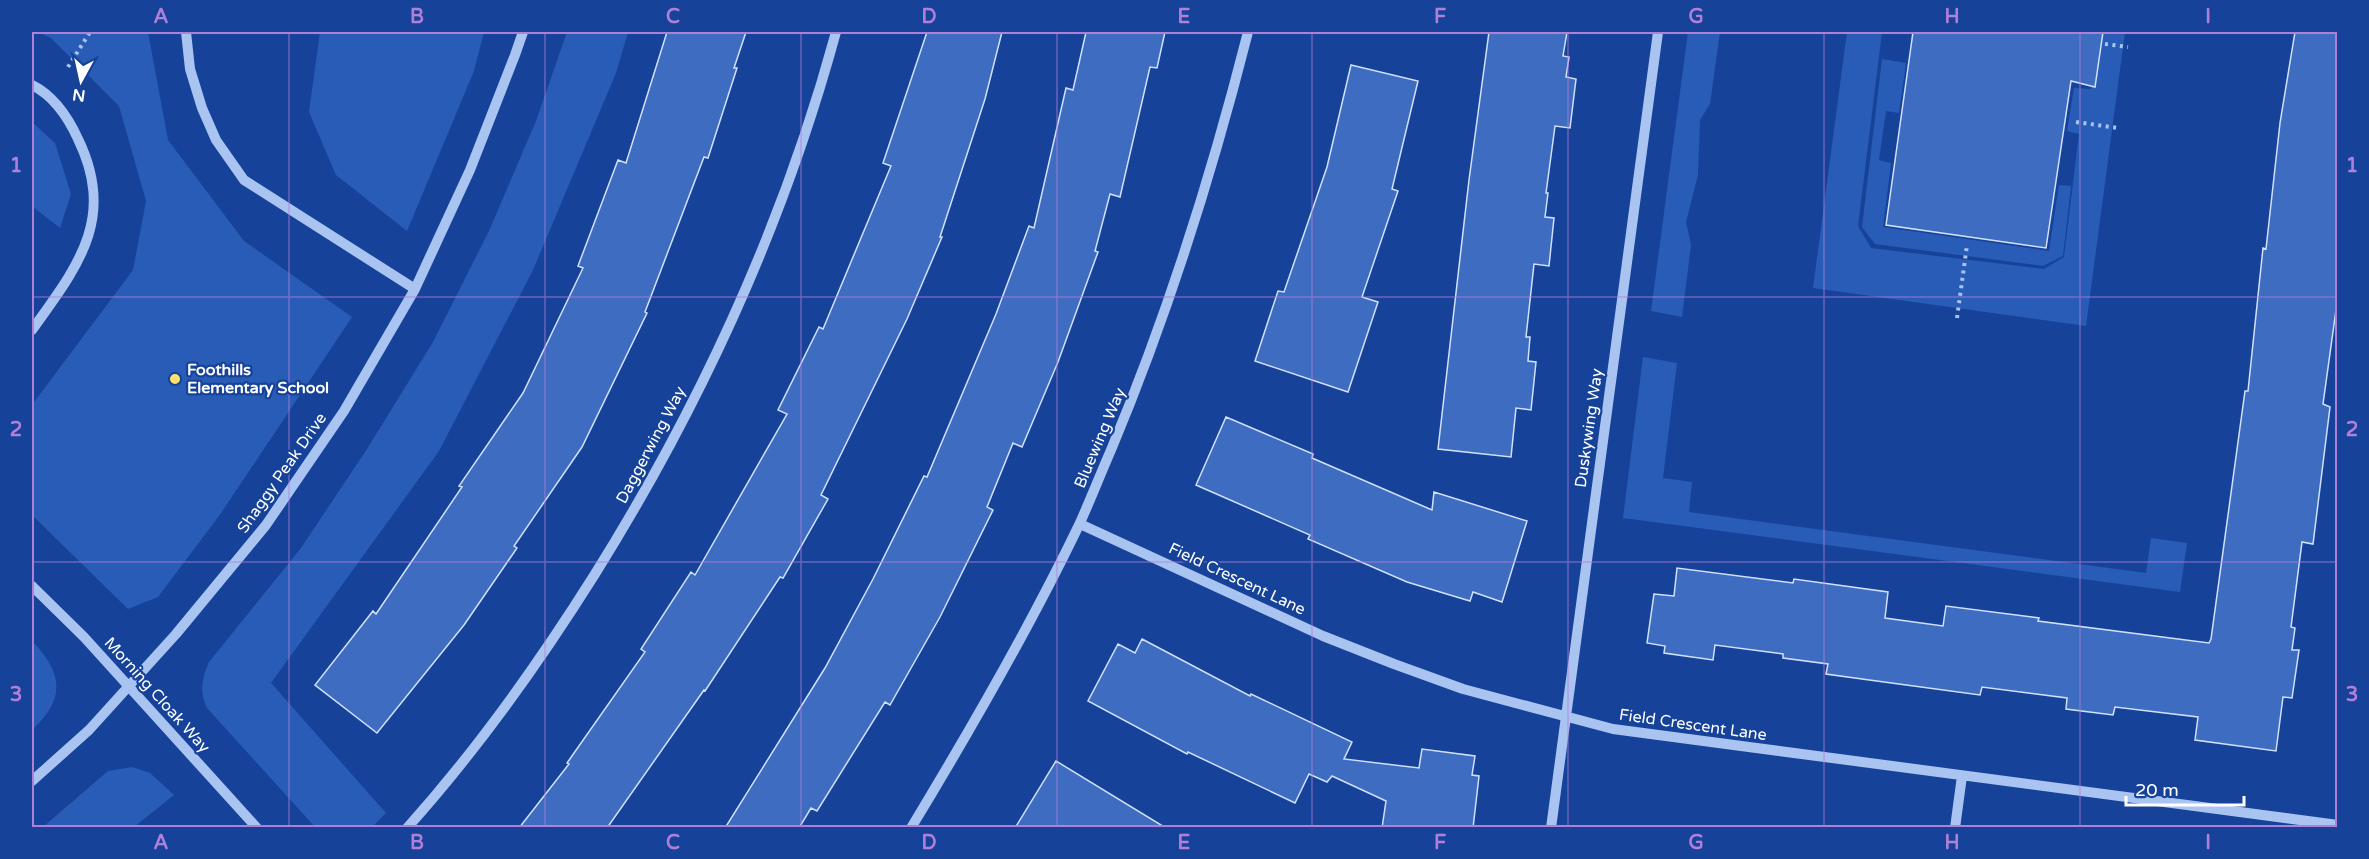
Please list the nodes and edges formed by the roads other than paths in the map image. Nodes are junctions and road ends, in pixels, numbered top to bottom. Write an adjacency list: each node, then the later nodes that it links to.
1 (186, 32): 7 (street)
2 (523, 32): 7 (street, Shaggy Peak Drive)
3 (836, 32): 17 (street, Daggerwing Way)
4 (1248, 32): 9 (street, Bluewing Way)
5 (1658, 32): 12 (street, Duskywing Way)
6 (32, 85): 8 (street)
7 (415, 289): 11 (street, Shaggy Peak Drive)
8 (32, 330)
9 (1080, 524): 12 (street, Field Crescent Lane); 18 (street, Bluewing Way)
10 (32, 586): 11 (street, Morning Cloak Way)
11 (129, 686): 14 (street, Shaggy Peak Drive); 16 (street, Morning Cloak Way)
12 (1566, 717): 13 (street, Field Crescent Lane); 19 (street, Duskywing Way)
13 (1962, 776): 15 (street, Field Crescent Lane); 20 (street)
14 (32, 781)
15 (2337, 825)
16 (256, 828)
17 (407, 828)
18 (911, 828)
19 (1551, 828)
20 (1955, 828)

